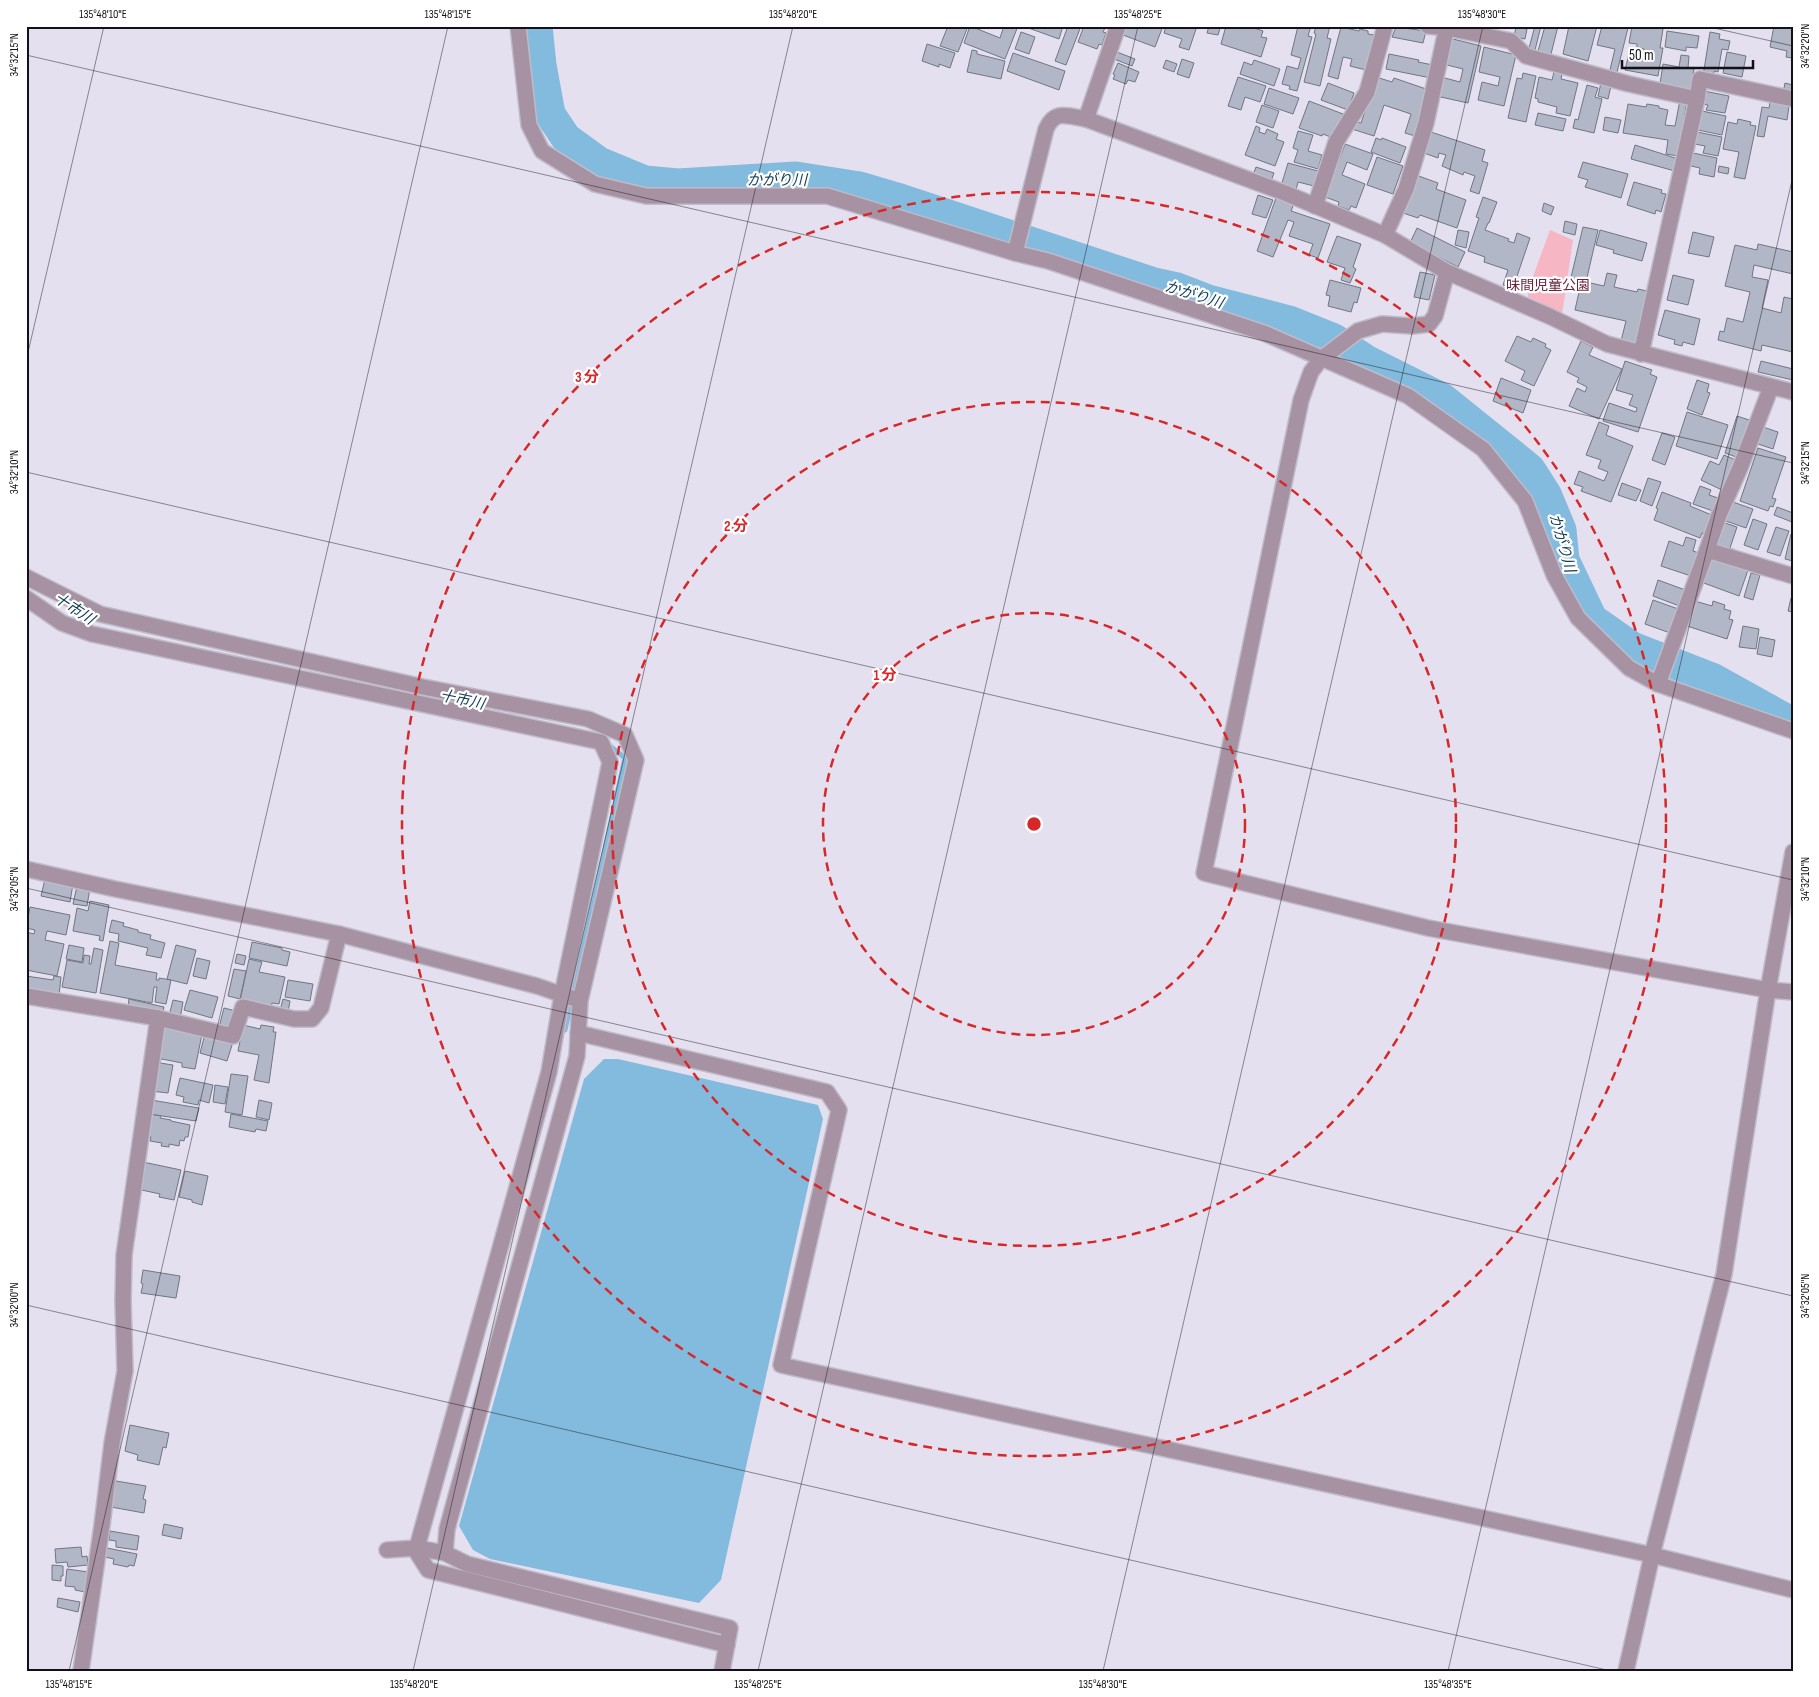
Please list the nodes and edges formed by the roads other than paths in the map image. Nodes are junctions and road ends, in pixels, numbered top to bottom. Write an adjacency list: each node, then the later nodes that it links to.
1 (518, 26): 11 (street)
2 (1385, 26): 9 (street)
3 (1428, 26): 5 (street)
4 (1115, 27): 8 (street)
5 (1447, 27): 6 (street); 10 (street)
6 (1697, 99): 7 (street); 13 (street)
7 (1793, 99)
8 (1086, 119): 9 (street); 11 (street)
9 (1315, 206): 10 (street)
10 (1385, 236): 12 (street)
11 (1015, 253): 14 (street)
12 (1447, 272): 13 (street); 14 (street)
13 (1641, 354): 15 (street)
14 (1321, 359): 21 (street); 26 (street)
15 (1771, 387): 16 (street); 17 (street)
16 (1793, 392)
17 (1707, 550): 18 (street); 21 (street)
18 (1793, 576)
19 (26, 577): 30 (street)
20 (26, 598): 28 (street)
21 (1658, 684): 22 (street)
22 (1793, 731)
23 (1793, 852): 26 (street)
24 (26, 869): 25 (street)
25 (339, 934): 28 (street); 31 (street)
26 (1768, 990): 27 (street); 36 (street)
27 (1793, 992)
28 (562, 995): 30 (street); 33 (street)
29 (26, 996): 31 (street)
30 (580, 1001): 32 (street)
31 (158, 1018): 39 (street)
32 (578, 1033): 35 (street); 36 (street)
33 (417, 1548): 34 (street); 35 (street); 38 (street)
34 (387, 1550)
35 (445, 1553): 38 (street)
36 (1652, 1555): 37 (street); 41 (street)
37 (1793, 1590)
38 (727, 1645): 40 (street)
39 (81, 1671)
40 (722, 1671)
41 (1626, 1671)

